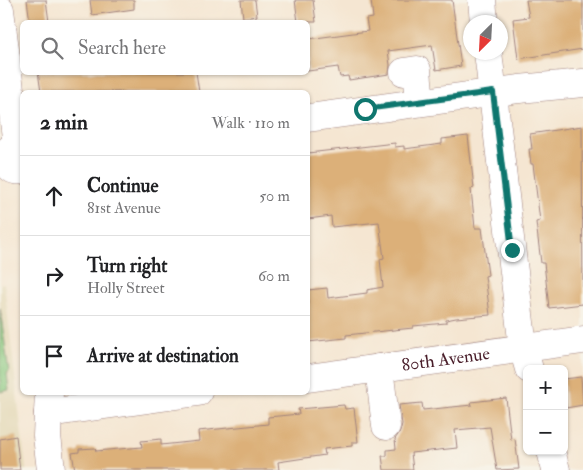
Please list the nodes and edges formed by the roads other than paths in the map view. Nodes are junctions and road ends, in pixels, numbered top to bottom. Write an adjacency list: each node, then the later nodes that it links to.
1 (482, 0): 3 (street)
2 (0, 10): 10 (street)
3 (483, 15)
4 (489, 60): 7 (street)
5 (404, 72): 8 (street)
6 (583, 83): 7 (street)
7 (493, 92): 8 (street); 12 (street)
8 (420, 102): 9 (street)
9 (310, 118)
10 (16, 163)
11 (583, 340): 12 (street, 80th Avenue)
12 (526, 358): 13 (street, 80th Avenue)
13 (379, 368): 14 (street, 80th Avenue); 17 (street)
14 (310, 378)
15 (157, 395): 16 (street)
16 (48, 403): 19 (street)
17 (386, 426)
18 (552, 455): 20 (street)
19 (51, 470)
20 (556, 470)

